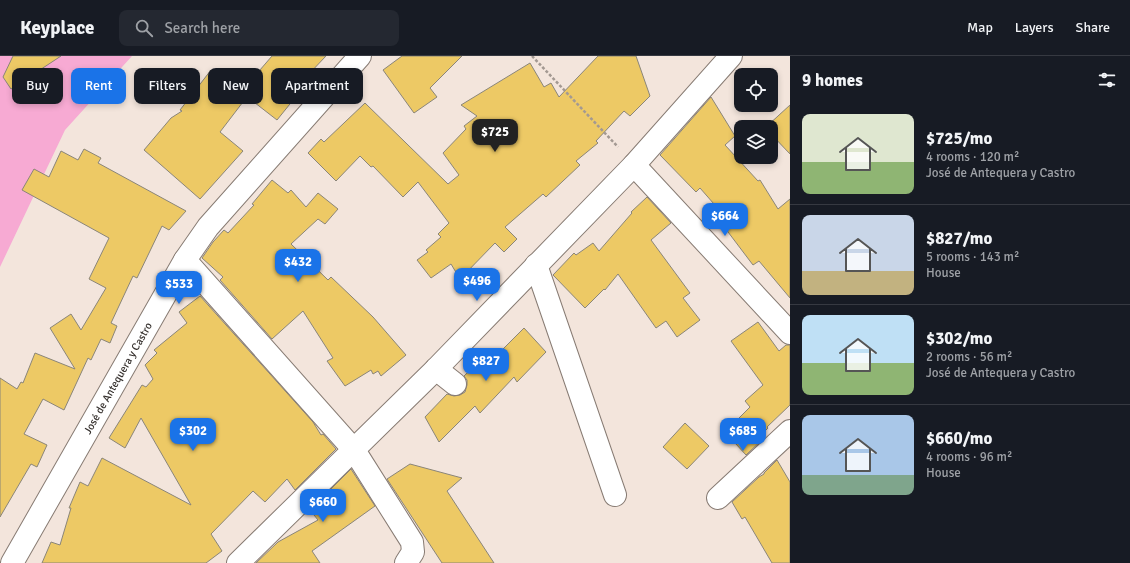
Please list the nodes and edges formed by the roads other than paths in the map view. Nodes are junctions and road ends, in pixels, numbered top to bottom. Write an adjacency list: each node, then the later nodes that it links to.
1 (360, 56): 4 (street, José de Antequera y Castro)
2 (731, 56): 3 (street)
3 (634, 164): 5 (street); 6 (street)
4 (185, 260): 10 (street); 13 (street, José de Antequera y Castro)
5 (536, 265): 7 (street); 11 (street)
6 (790, 334)
7 (436, 369): 8 (street); 10 (street)
8 (455, 384)
9 (790, 431): 12 (street)
10 (354, 450): 14 (street); 15 (street)
11 (615, 495)
12 (718, 498)
13 (12, 563)
14 (238, 563)
15 (406, 563)

